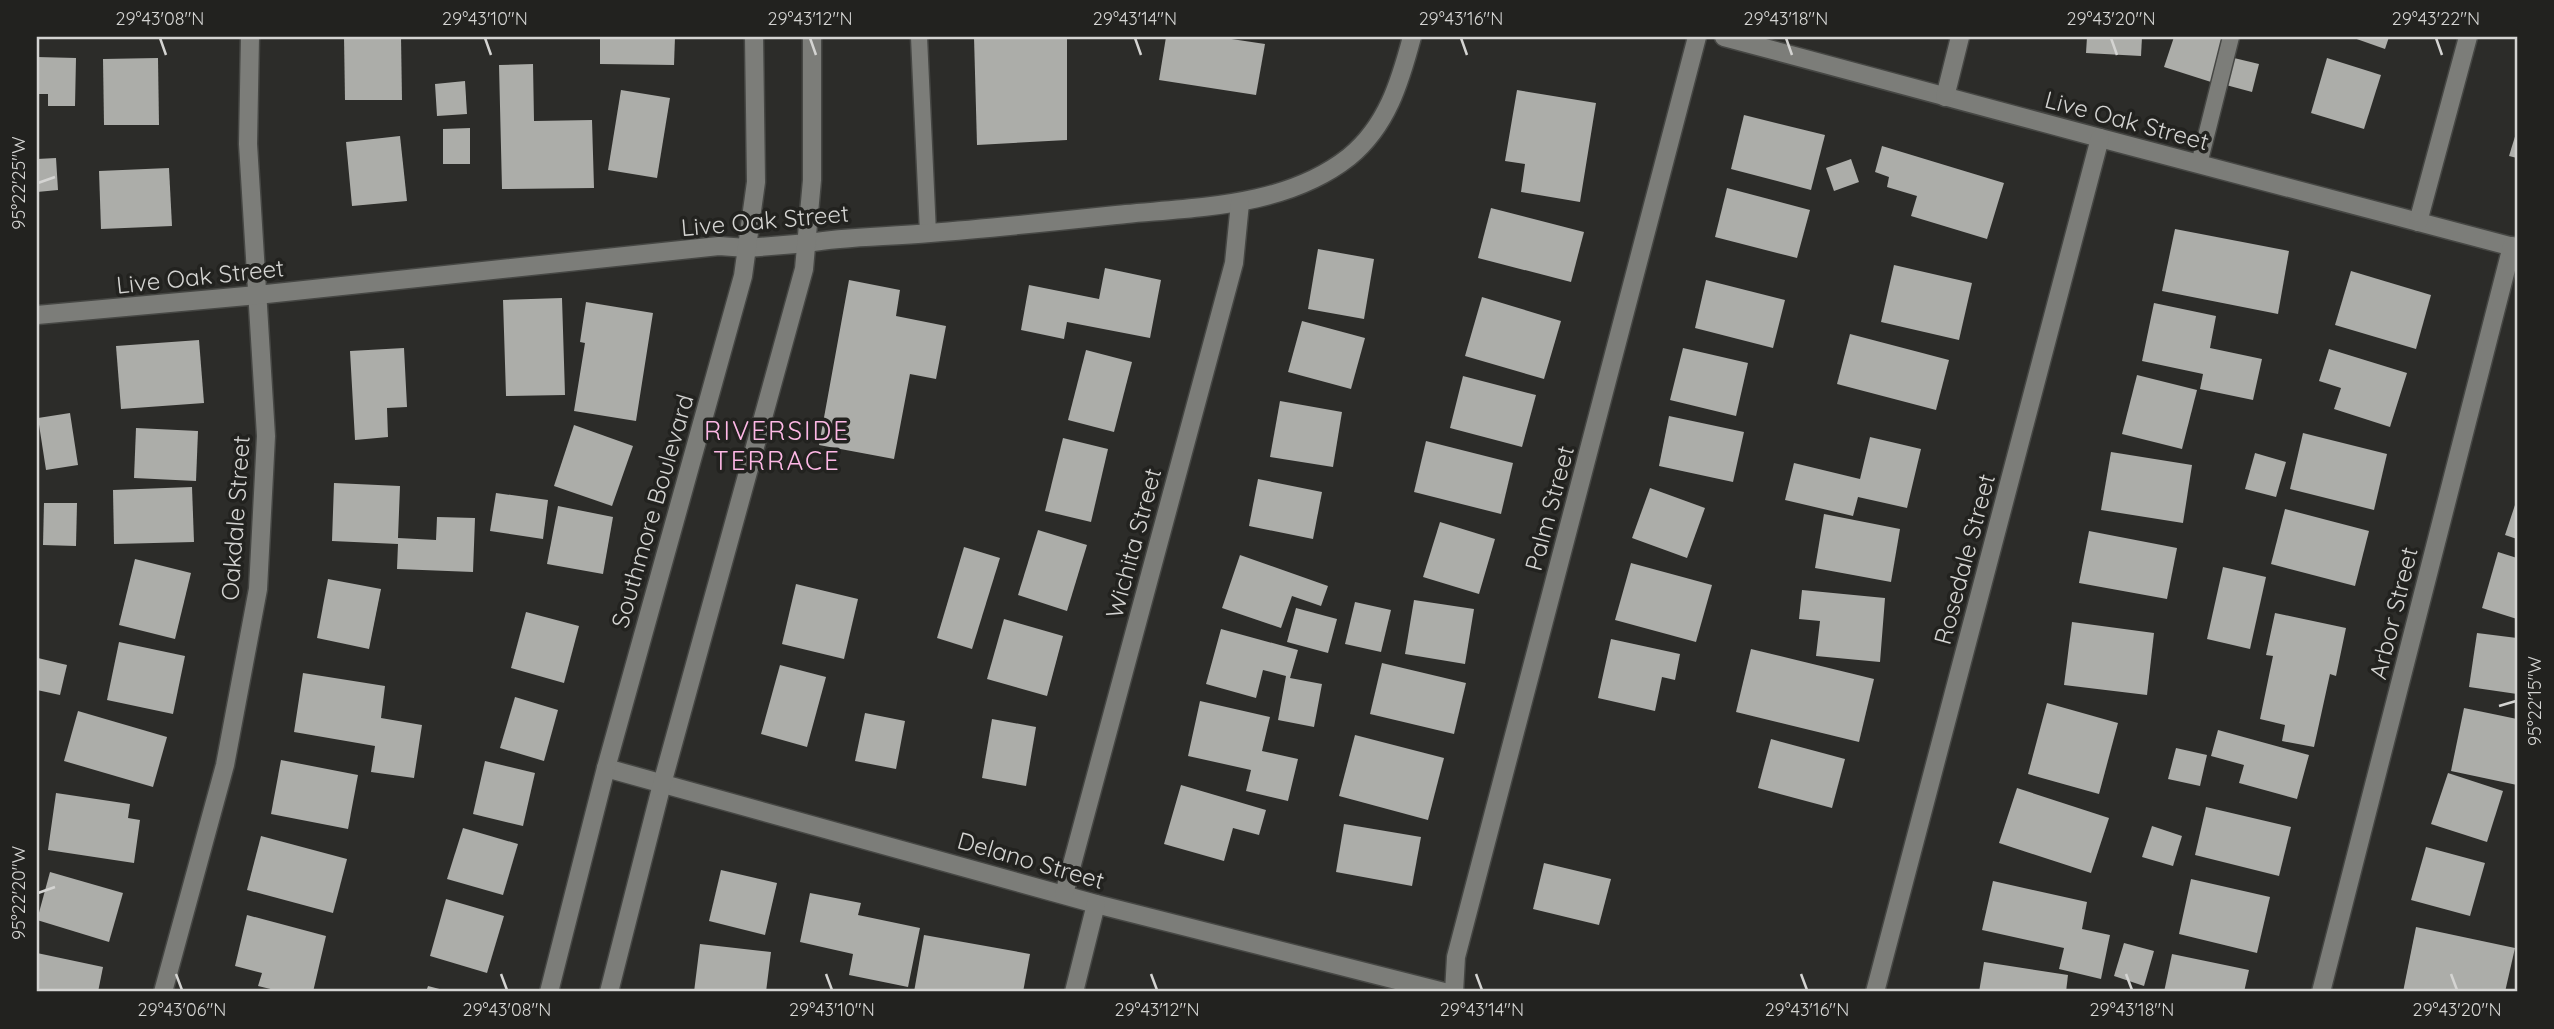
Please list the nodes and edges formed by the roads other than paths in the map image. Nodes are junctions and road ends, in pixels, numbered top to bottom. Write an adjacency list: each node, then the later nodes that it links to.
1 (250, 37): 20 (street, Oakdale Street)
2 (754, 37): 19 (street, Southmore Boulevard)
3 (812, 37): 17 (street)
4 (919, 37): 16 (lane)
5 (1412, 37): 14 (street, Live Oak Street)
6 (1697, 37): 31 (street, Palm Street)
7 (1724, 37): 11 (street, Live Oak Street)
8 (1960, 37): 11 (street)
9 (2231, 37): 13 (lane)
10 (2468, 37): 15 (street)
11 (1945, 97): 12 (street, Live Oak Street)
12 (2100, 138): 13 (street, Live Oak Street); 32 (street, Rosedale Street)
13 (2199, 164): 15 (street, Live Oak Street)
14 (1240, 203): 16 (street, Live Oak Street); 24 (street, Wichita Street)
15 (2418, 222): 18 (street, Live Oak Street)
16 (928, 233): 17 (street, Live Oak Street)
17 (807, 243): 19 (street, Live Oak Street); 23 (street)
18 (2515, 247): 33 (street, Arbor Street)
19 (747, 248): 20 (street, Live Oak Street); 22 (street, Southmore Boulevard)
20 (257, 295): 21 (street, Live Oak Street); 26 (street, Oakdale Street)
21 (37, 315)
22 (606, 768): 23 (street, Delano Street); 27 (street, Southmore Boulevard)
23 (662, 784): 24 (street, Delano Street); 28 (street)
24 (1065, 894): 25 (street, Delano Street)
25 (1096, 904): 29 (street); 30 (street, Delano Street)
26 (163, 992)
27 (550, 992)
28 (609, 992)
29 (1074, 992)
30 (1444, 992)
31 (1454, 992)
32 (1875, 992)
33 (2321, 992)

